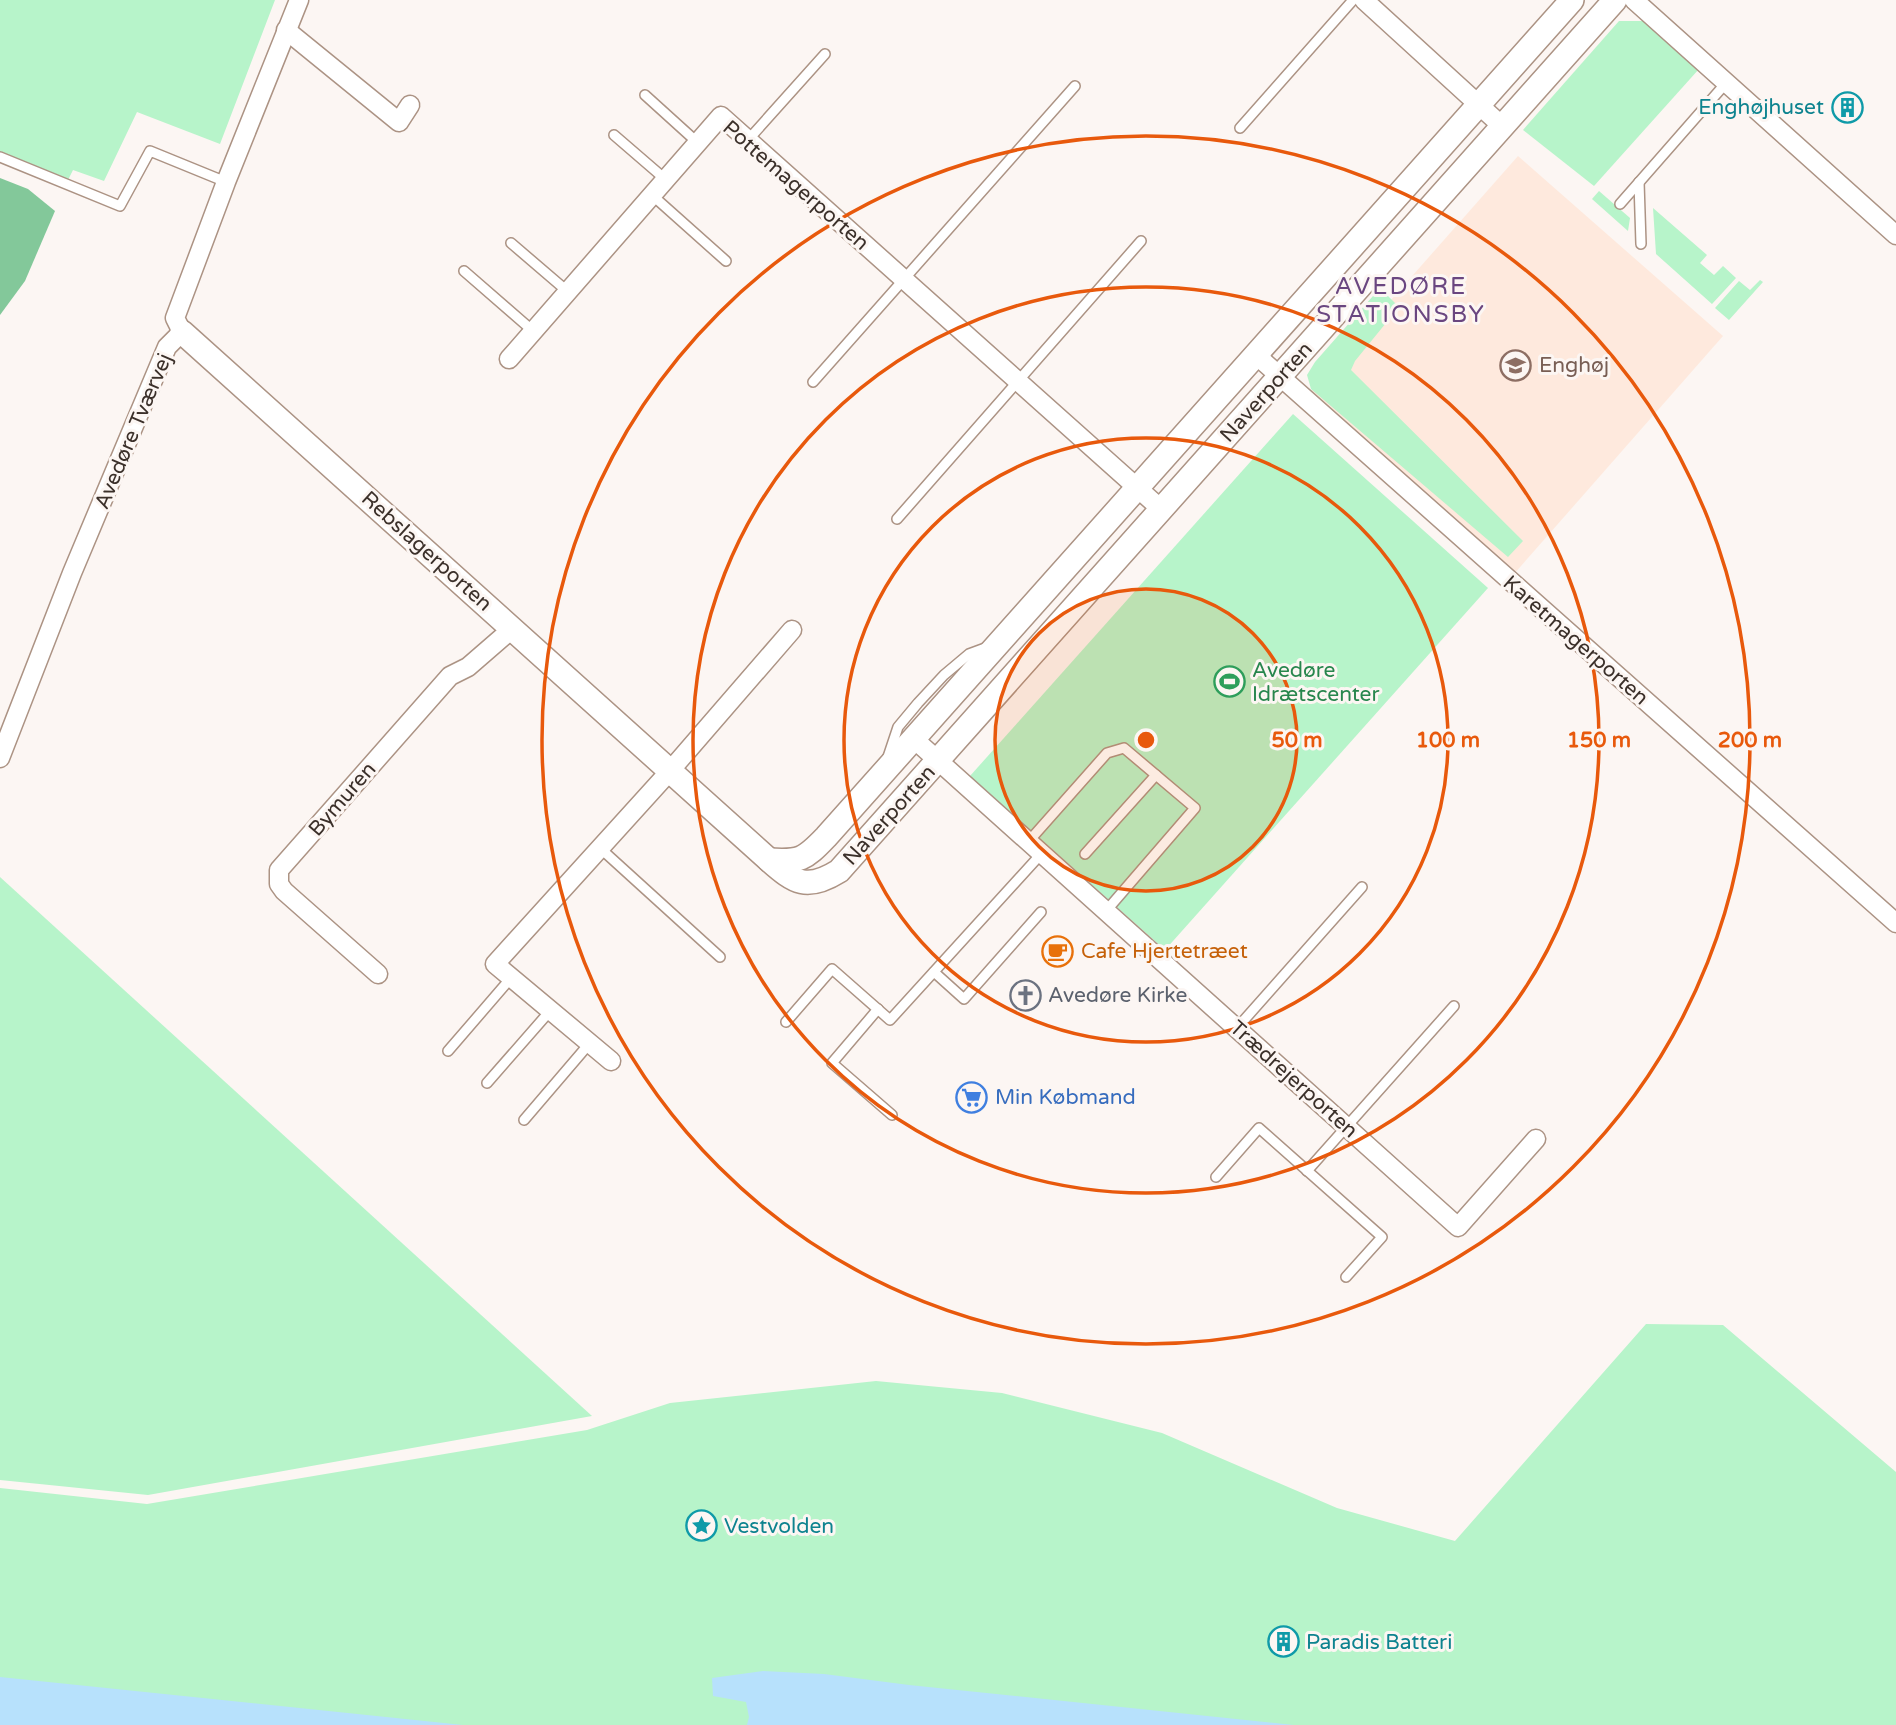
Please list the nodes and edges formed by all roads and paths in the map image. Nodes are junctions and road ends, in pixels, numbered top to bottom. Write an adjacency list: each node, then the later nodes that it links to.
1 (299, 0): 7 (street, Avedøre Tværvej)
2 (1353, 0): 15 (lane)
3 (1364, 0): 12 (street)
4 (1572, 0): 12 (street, Naverporten)
5 (1615, 0): 14 (street, Naverporten)
6 (1634, 0): 9 (street)
7 (286, 30): 13 (street); 21 (street, Avedøre Tværvej)
8 (825, 54): 17 (lane)
9 (1726, 83): 22 (lane); 25 (street)
10 (1076, 86): 31 (lane)
11 (645, 95): 18 (lane)
12 (1478, 104): 14 (street); 35 (street, Naverporten)
13 (410, 105)
14 (1502, 126): 37 (street, Naverporten)
15 (1240, 128)
16 (614, 135): 20 (lane)
17 (748, 140): 18 (street, Pottemagerporten); 31 (street, Pottemagerporten)
18 (698, 143): 20 (street, Pottemagerporten)
19 (0, 157): 21 (lane)
20 (665, 179): 23 (street, Pottemagerporten)
21 (226, 182): 34 (street, Avedøre Tværvej)
22 (1639, 182): 24 (lane); 28 (lane)
23 (652, 195): 29 (lane); 32 (street, Pottemagerporten)
24 (1620, 204)
25 (1896, 235)
26 (1141, 241): 38 (lane)
27 (511, 243): 32 (lane)
28 (1641, 244)
29 (726, 261)
30 (464, 271): 33 (lane)
31 (905, 280): 38 (street, Pottemagerporten); 39 (lane)
32 (567, 291): 33 (street, Pottemagerporten)
33 (533, 331): 36 (street, Pottemagerporten)
34 (182, 332): 43 (street, Rebslagerporten); 47 (street, Avedøre Tværvej)
35 (1256, 355): 37 (street, Karetmagerporten); 40 (street, Naverporten)
36 (509, 359)
37 (1280, 376): 41 (street, Naverporten); 59 (street, Karetmagerporten)
38 (1017, 380): 40 (street, Pottemagerporten); 42 (lane)
39 (813, 382)
40 (1137, 488): 41 (street, Pottemagerporten); 45 (street, Naverporten)
41 (1161, 509): 48 (street, Naverporten)
42 (897, 519)
43 (513, 628): 49 (street, Rebslagerporten); 62 (street, Bymuren)
44 (792, 630): 49 (street)
45 (999, 642): 46 (street, Naverporten); 51 (lane)
46 (914, 739): 48 (street, Trædrejerporten); 51 (street, Naverporten)
47 (0, 758)
48 (938, 760): 52 (street, Trædrejerporten); 55 (street, Naverporten)
49 (669, 772): 53 (street); 55 (street, Rebslagerporten)
50 (1156, 775): 52 (lane); 54 (lane); 57 (lane)
51 (881, 776): 55 (street, Naverporten)
52 (1035, 847): 57 (street, Trædrejerporten); 61 (lane)
53 (600, 848): 60 (lane); 63 (street)
54 (1085, 854)
55 (769, 860)
56 (1362, 887): 68 (lane)
57 (1106, 911): 68 (street, Trædrejerporten)
58 (1041, 912): 61 (lane)
59 (1896, 923)
60 (720, 957)
61 (934, 972): 65 (lane)
62 (378, 974)
63 (511, 978): 66 (street); 70 (lane)
64 (1454, 1006): 75 (lane)
65 (878, 1009): 67 (lane); 73 (lane)
66 (550, 1011): 69 (street); 72 (lane)
67 (786, 1023)
68 (1237, 1028): 75 (street, Trædrejerporten)
69 (589, 1044): 71 (street); 74 (lane)
70 (448, 1051)
71 (611, 1061)
72 (487, 1083)
73 (892, 1115)
74 (524, 1120)
75 (1346, 1126): 76 (street, Trædrejerporten); 77 (lane)
76 (1536, 1139)
77 (1307, 1171): 78 (lane); 79 (lane)
78 (1216, 1177)
79 (1346, 1277)

